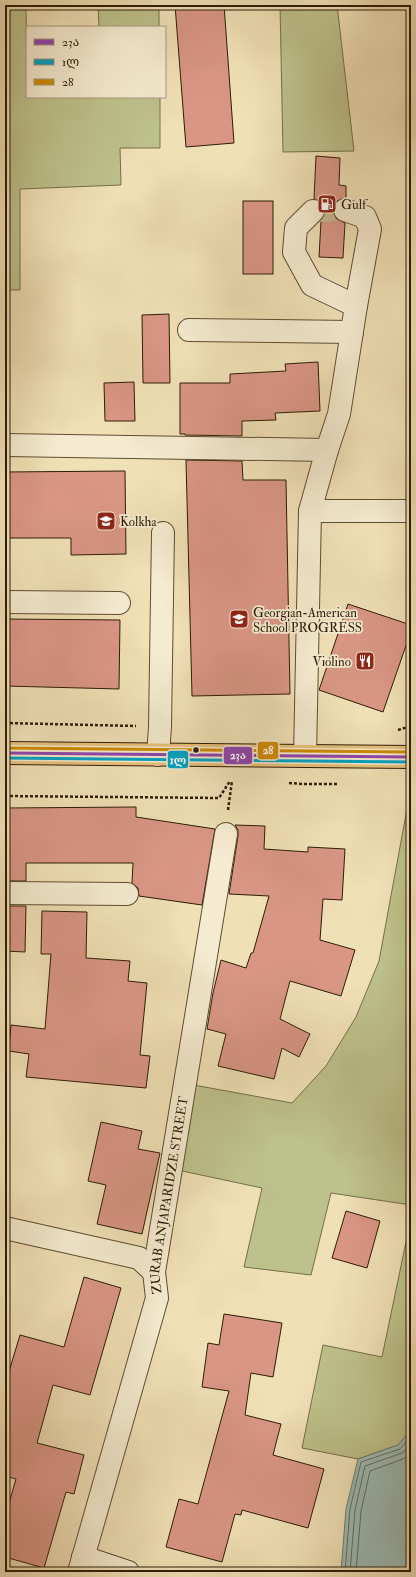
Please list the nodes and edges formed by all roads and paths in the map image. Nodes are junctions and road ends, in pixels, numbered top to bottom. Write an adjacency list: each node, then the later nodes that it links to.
1 (345, 210): 3 (street)
2 (314, 211): 3 (street)
3 (356, 306): 5 (street)
4 (188, 330): 5 (street)
5 (352, 332): 7 (street)
6 (5, 445): 7 (street)
7 (327, 450): 8 (street)
8 (310, 511): 9 (street); 15 (street)
9 (411, 511)
10 (163, 533): 14 (street)
11 (5, 602): 12 (street)
12 (119, 603)
13 (5, 753): 14 (main road)
14 (158, 755): 15 (main road)
15 (305, 756): 16 (main road)
16 (410, 757)
17 (287, 783): 18 (path)
18 (340, 784)
19 (5, 796): 20 (path)
20 (226, 834): 24 (street, ZURAB ANJAPARIDZE STREET)
21 (5, 893): 22 (street)
22 (127, 894)
23 (5, 1228): 24 (street)
24 (154, 1272): 25 (street, ZURAB ANJAPARIDZE STREET)
25 (81, 1564): 26 (street)
26 (128, 1572)

